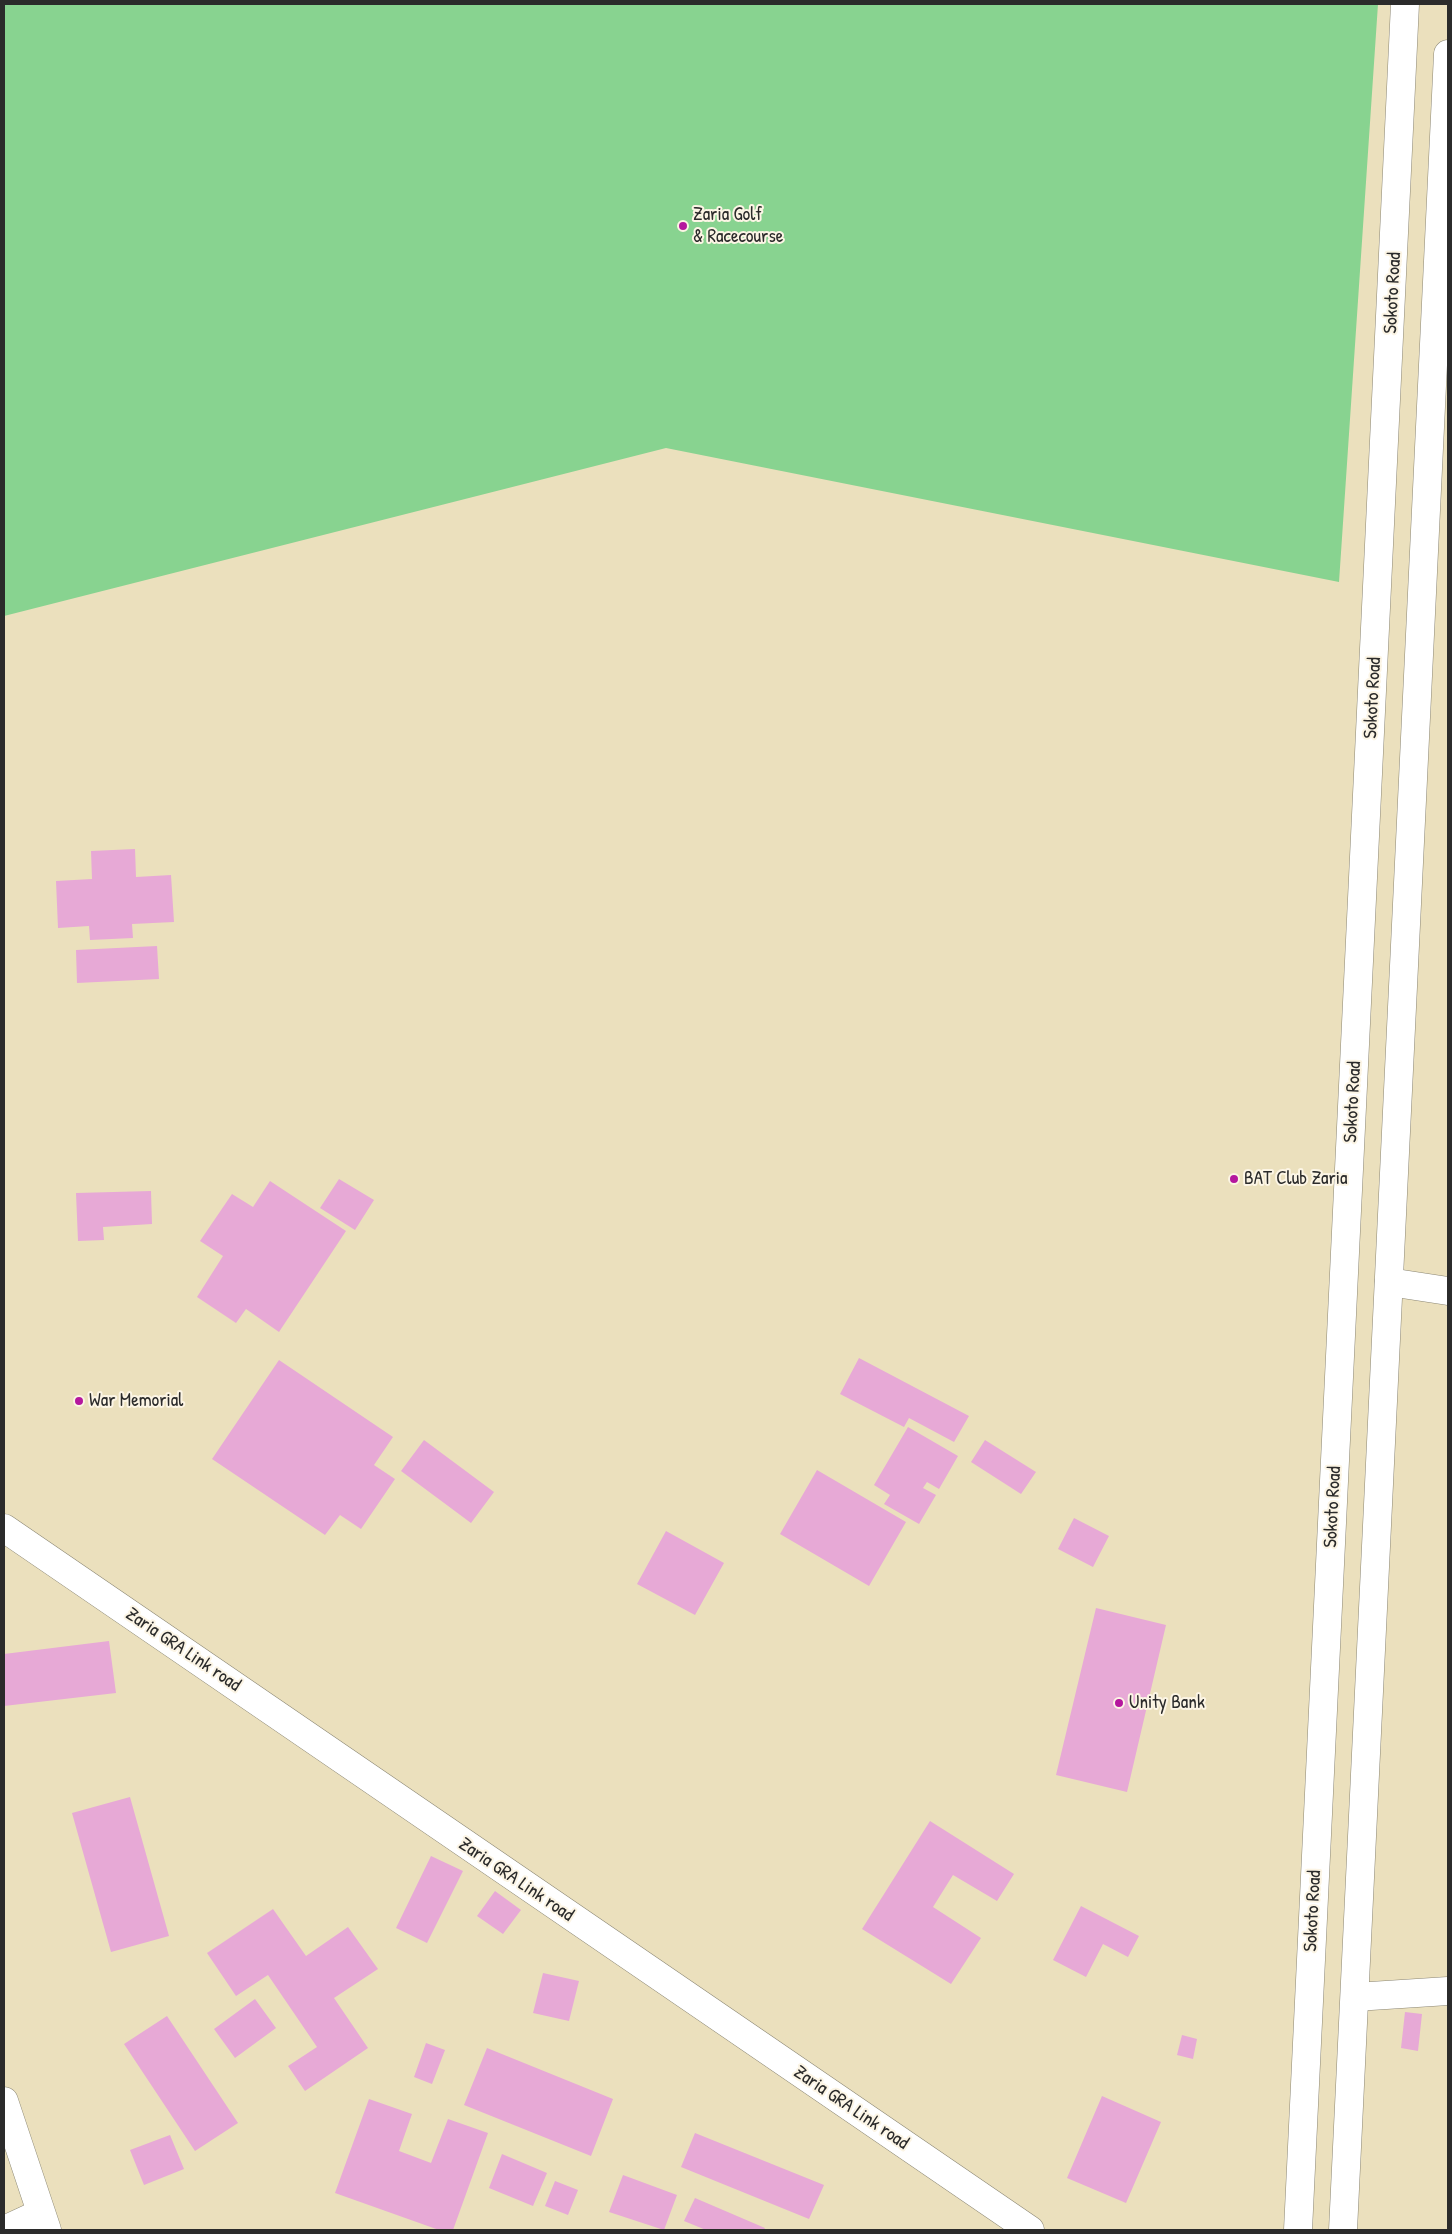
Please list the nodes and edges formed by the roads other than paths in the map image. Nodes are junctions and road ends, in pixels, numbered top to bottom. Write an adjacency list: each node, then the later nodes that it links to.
1 (1405, 4): 12 (main road, Sokoto Road)
2 (1448, 54): 3 (main road)
3 (1389, 1282): 4 (main road); 7 (main road)
4 (1448, 1291)
5 (4, 1528): 11 (main road, Zaria GRA Link road)
6 (1448, 1991): 7 (main road)
7 (1354, 1996): 13 (main road)
8 (4, 2101): 9 (main road)
9 (44, 2222): 10 (main road)
10 (4, 2230)
11 (1030, 2230)
12 (1298, 2230)
13 (1343, 2230)

